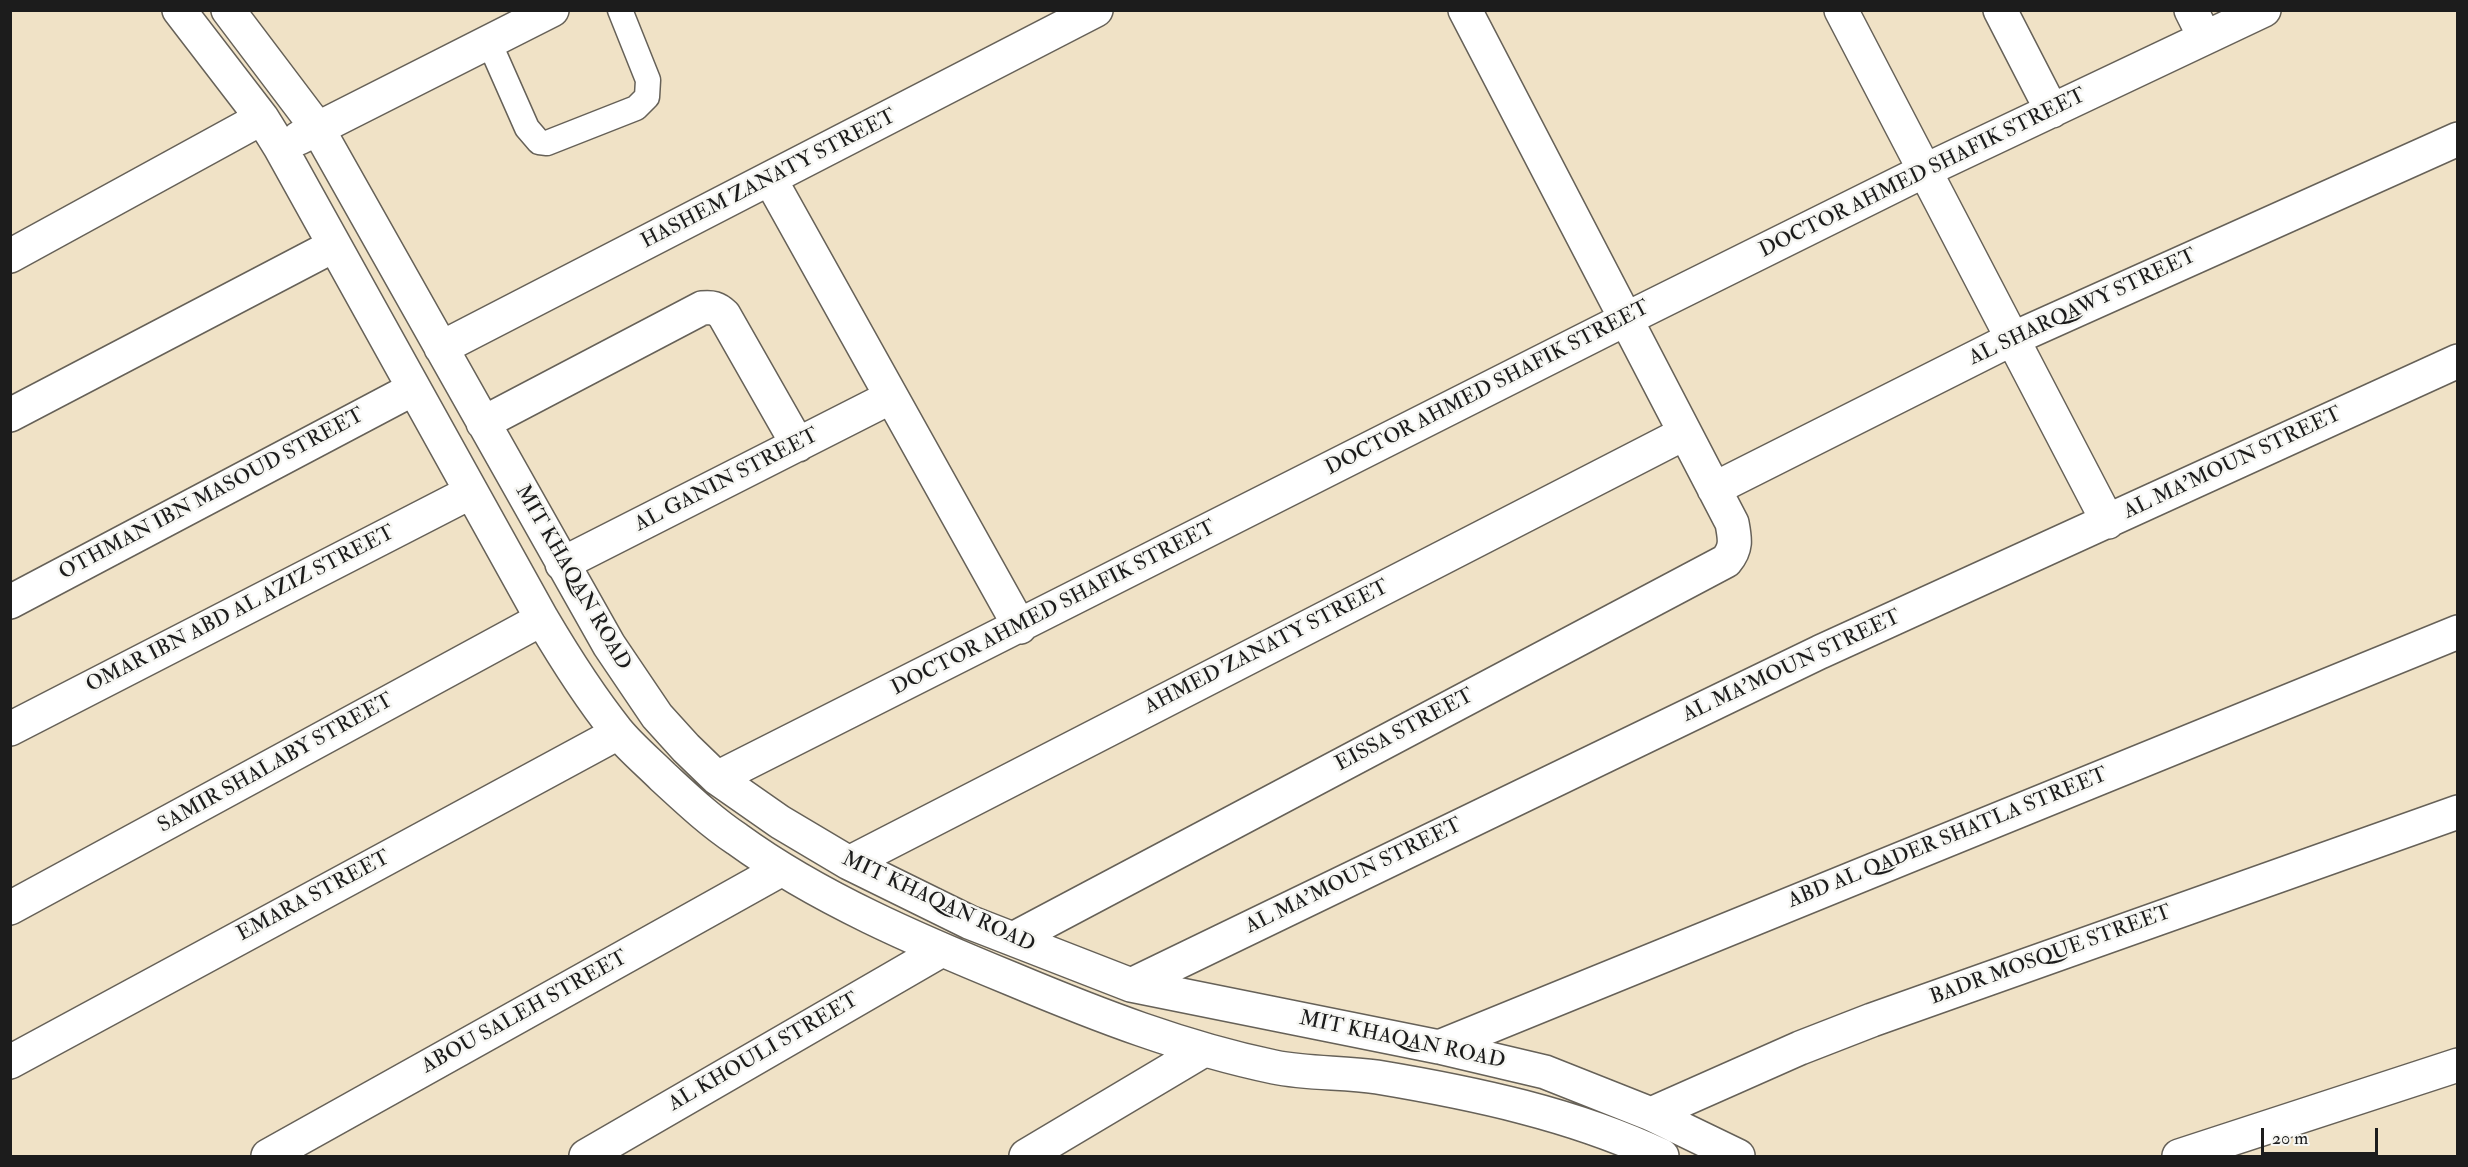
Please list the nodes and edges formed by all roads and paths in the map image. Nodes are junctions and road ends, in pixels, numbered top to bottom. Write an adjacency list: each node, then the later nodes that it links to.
1 (179, 10): 13 (street, MIT KHAQAN ROAD)
2 (228, 10): 14 (street, MIT KHAQAN ROAD)
3 (552, 10): 11 (street)
4 (620, 10): 11 (lane)
5 (1096, 10): 18 (street, HASHEM ZANATY STREET)
6 (1466, 10): 21 (street, EISSA STREET)
7 (1841, 10): 17 (street)
8 (2000, 10): 12 (street)
9 (2264, 10): 10 (street, DOCTOR AHMED SHAFIK STREET)
10 (2198, 24): 12 (street, DOCTOR AHMED SHAFIK STREET)
11 (489, 42): 14 (street)
12 (2052, 111): 17 (street, DOCTOR AHMED SHAFIK STREET)
13 (262, 118): 16 (street, MIT KHAQAN ROAD); 20 (street)
14 (318, 129): 16 (street); 23 (street, MIT KHAQAN ROAD)
15 (2457, 139): 22 (street, AL SHARQAWY STREET)
16 (280, 147): 19 (street, MIT KHAQAN ROAD)
17 (1924, 171): 21 (street, DOCTOR AHMED SHAFIK STREET); 22 (street)
18 (770, 179): 23 (street, HASHEM ZANATY STREET); 26 (street)
19 (333, 246): 25 (street, MIT KHAQAN ROAD); 27 (street)
20 (10, 256)
21 (1626, 319): 29 (street, EISSA STREET); 37 (street, DOCTOR AHMED SHAFIK STREET)
22 (2012, 339): 31 (street, AL SHARQAWY STREET); 33 (street)
23 (441, 348): 28 (street, MIT KHAQAN ROAD)
24 (2457, 361): 33 (street, AL MA'MOUN STREET)
25 (413, 389): 32 (street, MIT KHAQAN ROAD); 35 (street, OTHMAN IBN MASOUD STREET)
26 (891, 397): 30 (street, AL GANIN STREET); 37 (street)
27 (10, 415)
28 (483, 423): 30 (street); 34 (street, MIT KHAQAN ROAD)
29 (1685, 433): 31 (street, EISSA STREET); 43 (street, AHMED ZANATY STREET)
30 (798, 445): 34 (street, AL GANIN STREET)
31 (1714, 489): 46 (street, EISSA STREET)
32 (471, 492): 36 (street, MIT KHAQAN ROAD); 39 (street, OMAR IBN ABD AL AZIZ STREET)
33 (2108, 522): 48 (street, AL MA'MOUN STREET)
34 (562, 564): 41 (street, MIT KHAQAN ROAD)
35 (10, 602)
36 (542, 619): 40 (street, MIT KHAQAN ROAD); 45 (street, SAMIR SHALABY STREET)
37 (1020, 627): 41 (street, DOCTOR AHMED SHAFIK STREET)
38 (2457, 632): 49 (street, ABD AL QADER SHATLA STREET)
39 (10, 729)
40 (618, 732): 44 (street, MIT KHAQAN ROAD); 51 (street, EMARA STREET)
41 (717, 778): 43 (street, MIT KHAQAN ROAD)
42 (2457, 812): 53 (street, BADR MOSQUE STREET)
43 (849, 864): 46 (street, MIT KHAQAN ROAD)
44 (782, 869): 47 (street, MIT KHAQAN ROAD); 55 (street, ABOU SALEH STREET)
45 (10, 908)
46 (1013, 939): 48 (street, MIT KHAQAN ROAD)
47 (942, 950): 50 (street, MIT KHAQAN ROAD); 56 (street, AL KHOULI STREET)
48 (1131, 985): 49 (street, MIT KHAQAN ROAD)
49 (1439, 1047): 53 (street, MIT KHAQAN ROAD)
50 (1204, 1050): 54 (street, MIT KHAQAN ROAD); 57 (street)
51 (10, 1062)
52 (2457, 1065): 61 (street)
53 (1651, 1114): 60 (street, MIT KHAQAN ROAD)
54 (1618, 1138): 58 (street); 59 (street, MIT KHAQAN ROAD)
55 (267, 1156)
56 (586, 1156)
57 (1026, 1156)
58 (1591, 1156)
59 (1662, 1156)
60 (1738, 1156)
61 (2179, 1156)

